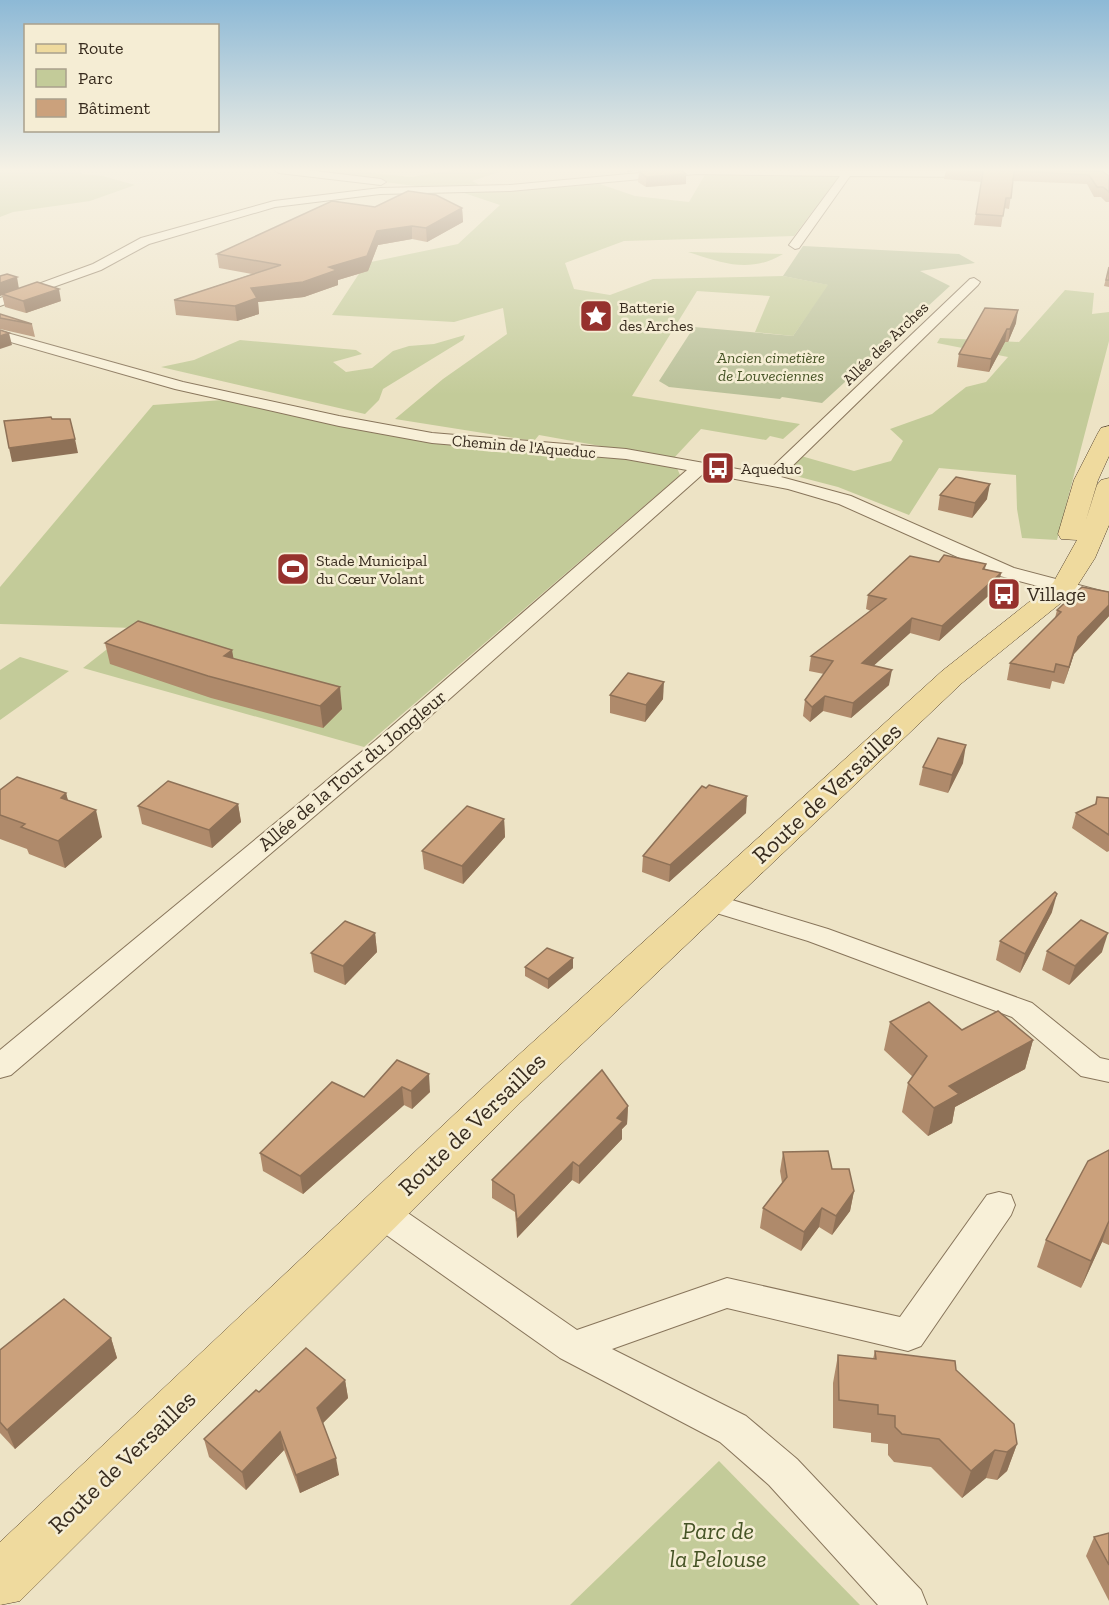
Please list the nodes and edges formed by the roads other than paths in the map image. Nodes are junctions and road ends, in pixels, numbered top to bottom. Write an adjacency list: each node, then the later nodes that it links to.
1 (137, 245): 3 (street)
2 (974, 282): 7 (street, Allée des Arches)
3 (0, 302)
4 (0, 336): 6 (street, Chemin de l'Aqueduc)
5 (1109, 433): 8 (main road, Route de Versailles)
6 (700, 468): 7 (street, Chemin de l'Aqueduc); 13 (street, Allée de la Tour du Jongleur)
7 (769, 480): 10 (street, Chemin de l'Aqueduc)
8 (1101, 482): 9 (main road, Route de Versailles); 10 (main road, Route de Versailles)
9 (1104, 516): 10 (main road, Route de Versailles)
10 (1051, 585): 11 (street, Chemin de l'Aqueduc); 12 (main road, Route de Versailles)
11 (1109, 599)
12 (709, 902): 14 (street); 16 (main road, Route de Versailles)
13 (0, 1067)
14 (1109, 1071)
15 (999, 1205): 17 (street)
16 (380, 1212): 17 (street); 18 (main road, Route de Versailles)
17 (573, 1347): 19 (street)
18 (0, 1581)
19 (906, 1605)

